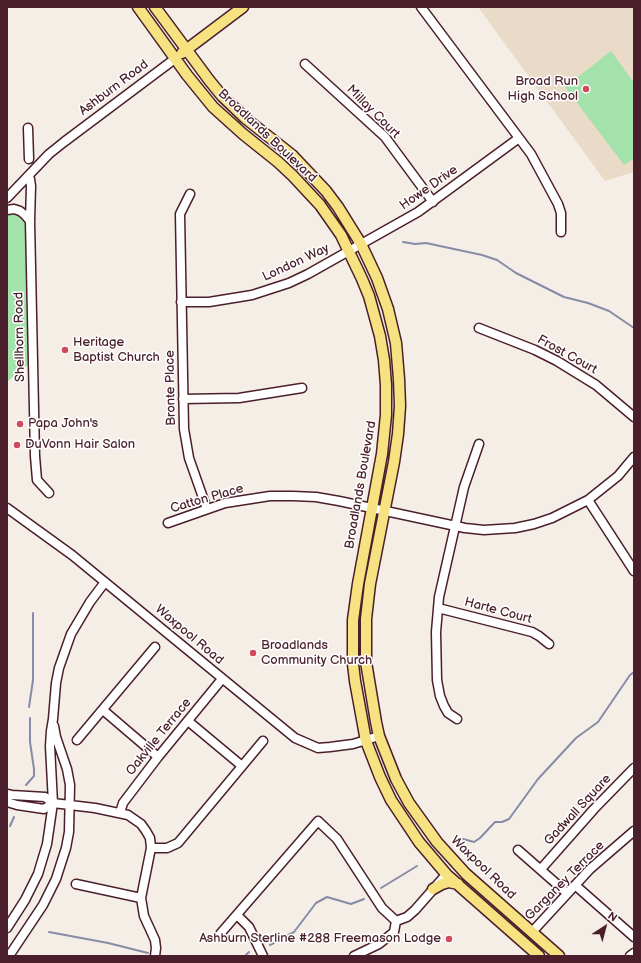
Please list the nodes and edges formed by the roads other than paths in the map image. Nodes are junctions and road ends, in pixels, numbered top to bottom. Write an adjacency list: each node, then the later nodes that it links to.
1 (138, 7): 6 (main road, Broadlands Boulevard)
2 (155, 7): 5 (main road)
3 (243, 7): 5 (main road, Ashburn Road)
4 (421, 7): 9 (street)
5 (186, 49): 6 (main road, Ashburn Road); 18 (main road, Broadlands Boulevard)
6 (176, 58): 11 (street, Ashburn Road); 19 (main road, Broadlands Boulevard)
7 (305, 64): 14 (street, Millay Court)
8 (28, 128): 10 (street)
9 (519, 138): 14 (street, Howe Drive); 17 (street)
10 (29, 159)
11 (28, 176): 13 (street, Ashburn Road); 16 (street, Shellhorn Road)
12 (190, 194): 20 (street, Bronte Place)
13 (7, 198)
14 (433, 202): 18 (street, Howe Drive)
15 (7, 210): 16 (street)
16 (30, 221): 27 (street, Shellhorn Road)
17 (561, 232)
18 (361, 244): 19 (street, Howe Drive); 32 (main road, Broadlands Boulevard)
19 (349, 251): 20 (street, London Way); 30 (main road, Broadlands Boulevard)
20 (181, 302): 23 (street, Bronte Place)
21 (479, 328): 24 (street, Frost Court)
22 (302, 388): 23 (street)
23 (183, 399): 31 (street, Bronte Place)
24 (634, 417)
25 (479, 444): 34 (street)
26 (634, 458): 28 (street, Catton Place)
27 (49, 493)
28 (588, 500): 34 (street, Catton Place); 35 (street)
29 (7, 508): 36 (street, Waxpool Road)
30 (371, 508): 31 (street, Catton Place); 32 (street, Catton Place); 48 (main road, Broadlands Boulevard)
31 (207, 509): 33 (street, Catton Place)
32 (385, 511): 34 (street, Catton Place); 45 (main road, Broadlands Boulevard)
33 (168, 523)
34 (455, 527): 37 (street)
35 (634, 571)
36 (105, 582): 40 (street, Waxpool Road); 42 (street)
37 (438, 608): 38 (street, Harte Court); 43 (street)
38 (549, 644)
39 (155, 648): 41 (street)
40 (222, 679): 44 (street, Oakville Terrace); 48 (street, Waxpool Road)
41 (102, 710): 46 (street); 49 (street)
42 (53, 719): 54 (street); 55 (street)
43 (456, 719)
44 (188, 721): 49 (street, Oakville Terrace); 50 (street)
45 (379, 736): 48 (street, Waxpool Road); 62 (main road, Waxpool Road)
46 (77, 740)
47 (263, 741): 50 (street)
48 (366, 741): 61 (main road, Waxpool Road)
49 (158, 757): 56 (street, Oakville Terrace)
50 (242, 766): 58 (street)
51 (634, 768): 60 (street, Gadwall Square)
52 (7, 794): 54 (street)
53 (7, 802): 54 (street)
54 (53, 803): 55 (street); 71 (street)
55 (70, 805): 56 (street); 76 (street)
56 (120, 813): 58 (street)
57 (634, 831): 65 (street, Garganey Terrace)
58 (151, 848): 68 (street)
59 (518, 850): 60 (street)
60 (541, 869): 67 (street)
61 (447, 875): 62 (main road); 64 (main road, Waxpool Road); 66 (street)
62 (476, 882): 72 (main road, Waxpool Road)
63 (76, 884): 68 (street)
64 (458, 884): 66 (main road); 80 (main road, Waxpool Road)
65 (575, 885): 67 (street, Garganey Terrace); 74 (street)
66 (433, 889): 70 (street)
67 (568, 893): 72 (street, Garganey Terrace)
68 (141, 898): 77 (street)
69 (236, 915): 70 (street); 73 (street); 78 (street)
70 (396, 922): 79 (street)
71 (7, 928)
72 (532, 932): 81 (main road, Waxpool Road)
73 (220, 934)
74 (634, 937)
75 (634, 953): 82 (street)
76 (9, 956)
77 (155, 956)
78 (263, 956)
79 (354, 956)
80 (539, 956)
81 (559, 956)
82 (630, 956)

